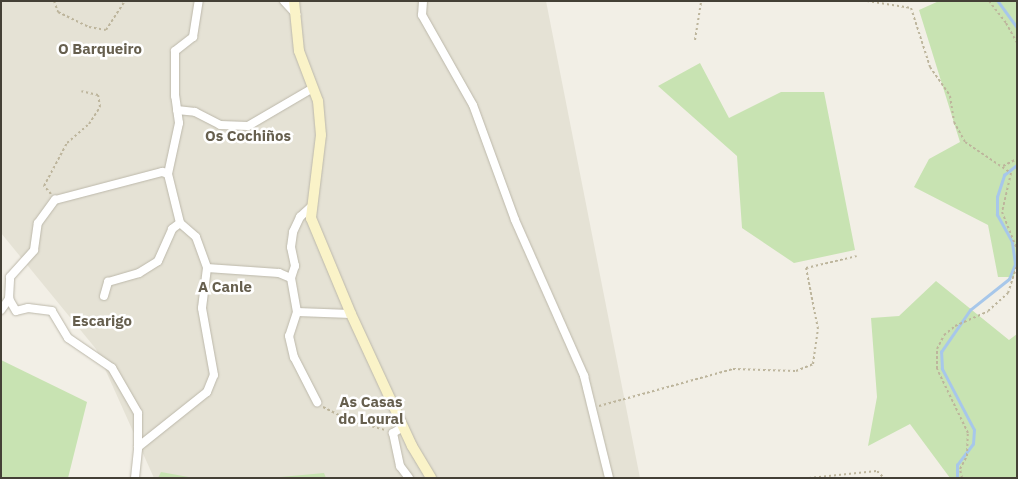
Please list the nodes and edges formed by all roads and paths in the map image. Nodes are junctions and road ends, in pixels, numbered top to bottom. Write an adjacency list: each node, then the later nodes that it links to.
1 (54, 1): 2 (path)
2 (125, 1)
3 (199, 1): 15 (street)
4 (284, 1): 10 (street)
5 (294, 1): 10 (street)
6 (423, 1): 33 (street)
7 (701, 1): 11 (path)
8 (867, 1): 17 (path)
9 (989, 1): 12 (path)
10 (296, 14): 13 (street)
11 (695, 40)
12 (1017, 43)
13 (313, 88): 15 (street); 20 (street)
14 (81, 91): 19 (path)
15 (177, 110): 18 (street)
16 (1017, 159): 17 (path)
17 (1003, 166): 22 (path)
18 (168, 174): 19 (street); 21 (street)
19 (56, 200): 28 (street)
20 (312, 206): 26 (street); 31 (street)
21 (180, 223): 25 (street); 27 (street)
22 (1017, 249)
23 (857, 256): 33 (path)
24 (1017, 265): 43 (path)
25 (207, 268): 26 (street); 36 (street)
26 (291, 278): 30 (street)
27 (104, 296)
28 (9, 299): 29 (street); 36 (street)
29 (1, 310)
30 (297, 312): 31 (street); 32 (street)
31 (351, 314): 34 (street)
32 (317, 402): 35 (path)
33 (592, 408): 40 (street)
34 (403, 427): 35 (street); 39 (street)
35 (393, 433): 38 (street)
36 (138, 447): 37 (street)
37 (136, 478)
38 (409, 478)
39 (431, 478)
40 (609, 478)
41 (809, 478): 42 (path)
42 (884, 478)
43 (962, 478)

